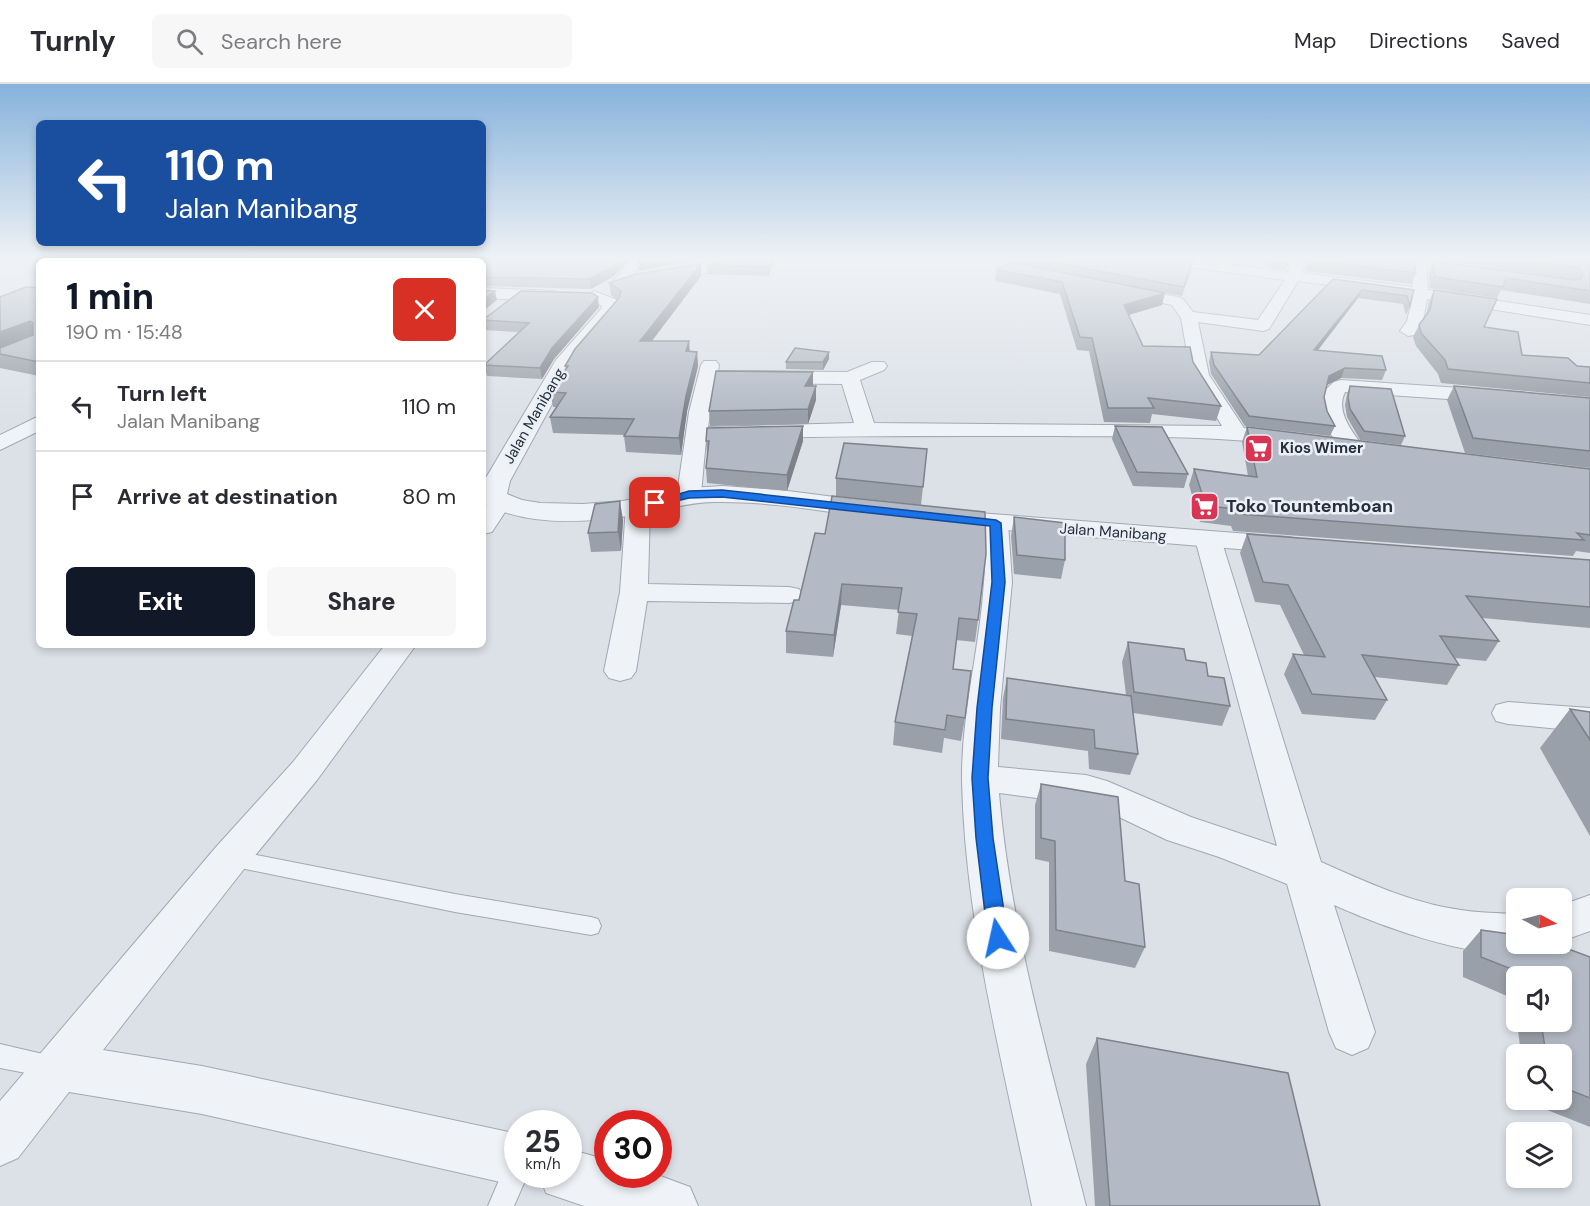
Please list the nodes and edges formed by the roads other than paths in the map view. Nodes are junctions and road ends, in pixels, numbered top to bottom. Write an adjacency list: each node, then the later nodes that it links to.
1 (609, 310): 22 (street, Jalan Manibang)
2 (1183, 310): 8 (street)
3 (1244, 310): 7 (street)
4 (1273, 310): 7 (street)
5 (1417, 310): 10 (street)
6 (1530, 310): 9 (street)
7 (1270, 315): 8 (street)
8 (1189, 316): 16 (street)
9 (1590, 320)
10 (1408, 331)
11 (878, 366): 12 (street)
12 (850, 378): 15 (street); 17 (street)
13 (1506, 397): 19 (street)
14 (36, 424): 18 (street)
15 (866, 430): 16 (street); 17 (street)
16 (1237, 433): 19 (street)
17 (697, 434): 21 (street)
18 (0, 444)
19 (1353, 448): 20 (street)
20 (1376, 451)
21 (689, 494): 23 (street, Jalan Manibang); 25 (street, Jalan Manibang)
22 (499, 503): 23 (street, Jalan Manibang); 24 (street)
23 (638, 507): 28 (street)
24 (486, 522)
25 (996, 523): 26 (street, Jalan Manibang); 34 (street)
26 (1208, 539): 27 (street, Jalan Manibang); 36 (street)
27 (1315, 546)
28 (634, 592): 29 (street); 31 (street)
29 (789, 595)
30 (399, 648): 35 (street)
31 (620, 671)
32 (1508, 713): 33 (street)
33 (1590, 720)
34 (980, 778): 36 (street); 50 (street)
35 (230, 858): 39 (lane); 43 (street)
36 (1304, 873): 40 (street); 41 (street)
37 (1590, 913): 38 (street)
38 (1572, 919)
39 (591, 926)
40 (1506, 932)
41 (1352, 1032)
42 (0, 1056): 43 (lane)
43 (61, 1067): 44 (street); 45 (street)
44 (0, 1140)
45 (504, 1157)
46 (582, 1179): 49 (street)
47 (509, 1188): 48 (lane)
48 (501, 1206)
49 (671, 1206)
50 (1059, 1206)

